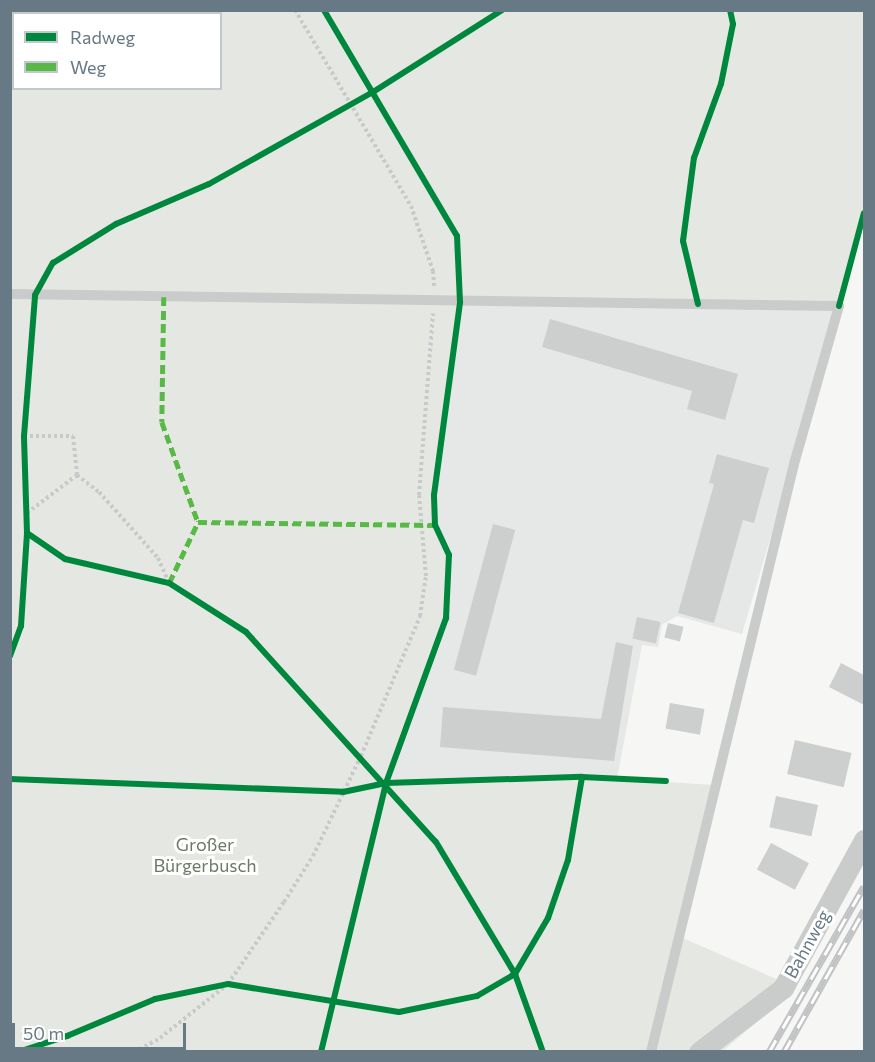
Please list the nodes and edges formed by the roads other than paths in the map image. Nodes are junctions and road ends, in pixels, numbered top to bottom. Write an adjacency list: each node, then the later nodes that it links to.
1 (10, 294): 3 (lane)
2 (864, 840): 4 (street, Bahnweg)
3 (651, 1052)
4 (699, 1052)

